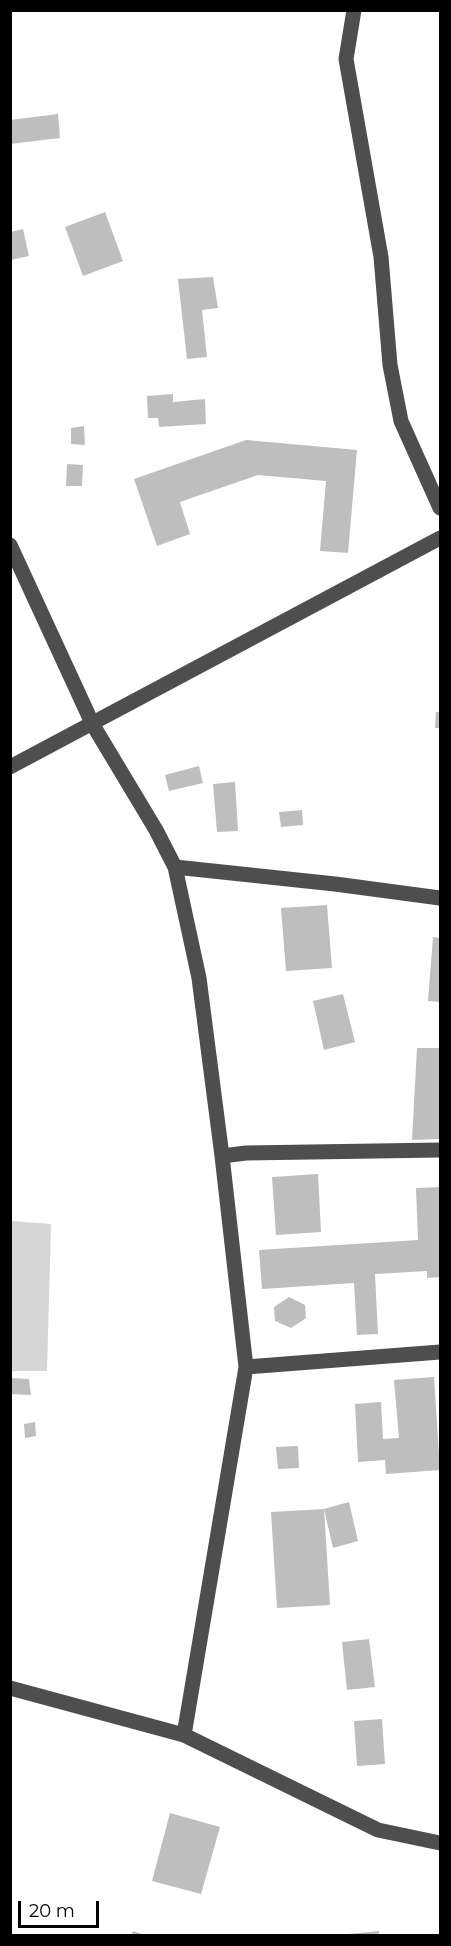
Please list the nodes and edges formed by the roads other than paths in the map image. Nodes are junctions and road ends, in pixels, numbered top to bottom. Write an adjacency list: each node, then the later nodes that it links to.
1 (354, 10): 2 (street)
2 (441, 508)
3 (441, 538): 5 (street)
4 (10, 545): 5 (street)
5 (93, 725): 6 (street); 7 (street)
6 (10, 767)
7 (175, 867): 8 (street); 10 (street)
8 (441, 898)
9 (441, 1150): 10 (street)
10 (222, 1156): 12 (street)
11 (441, 1352): 12 (street)
12 (246, 1367): 14 (street)
13 (10, 1688): 14 (street)
14 (184, 1735): 15 (street)
15 (441, 1843)

